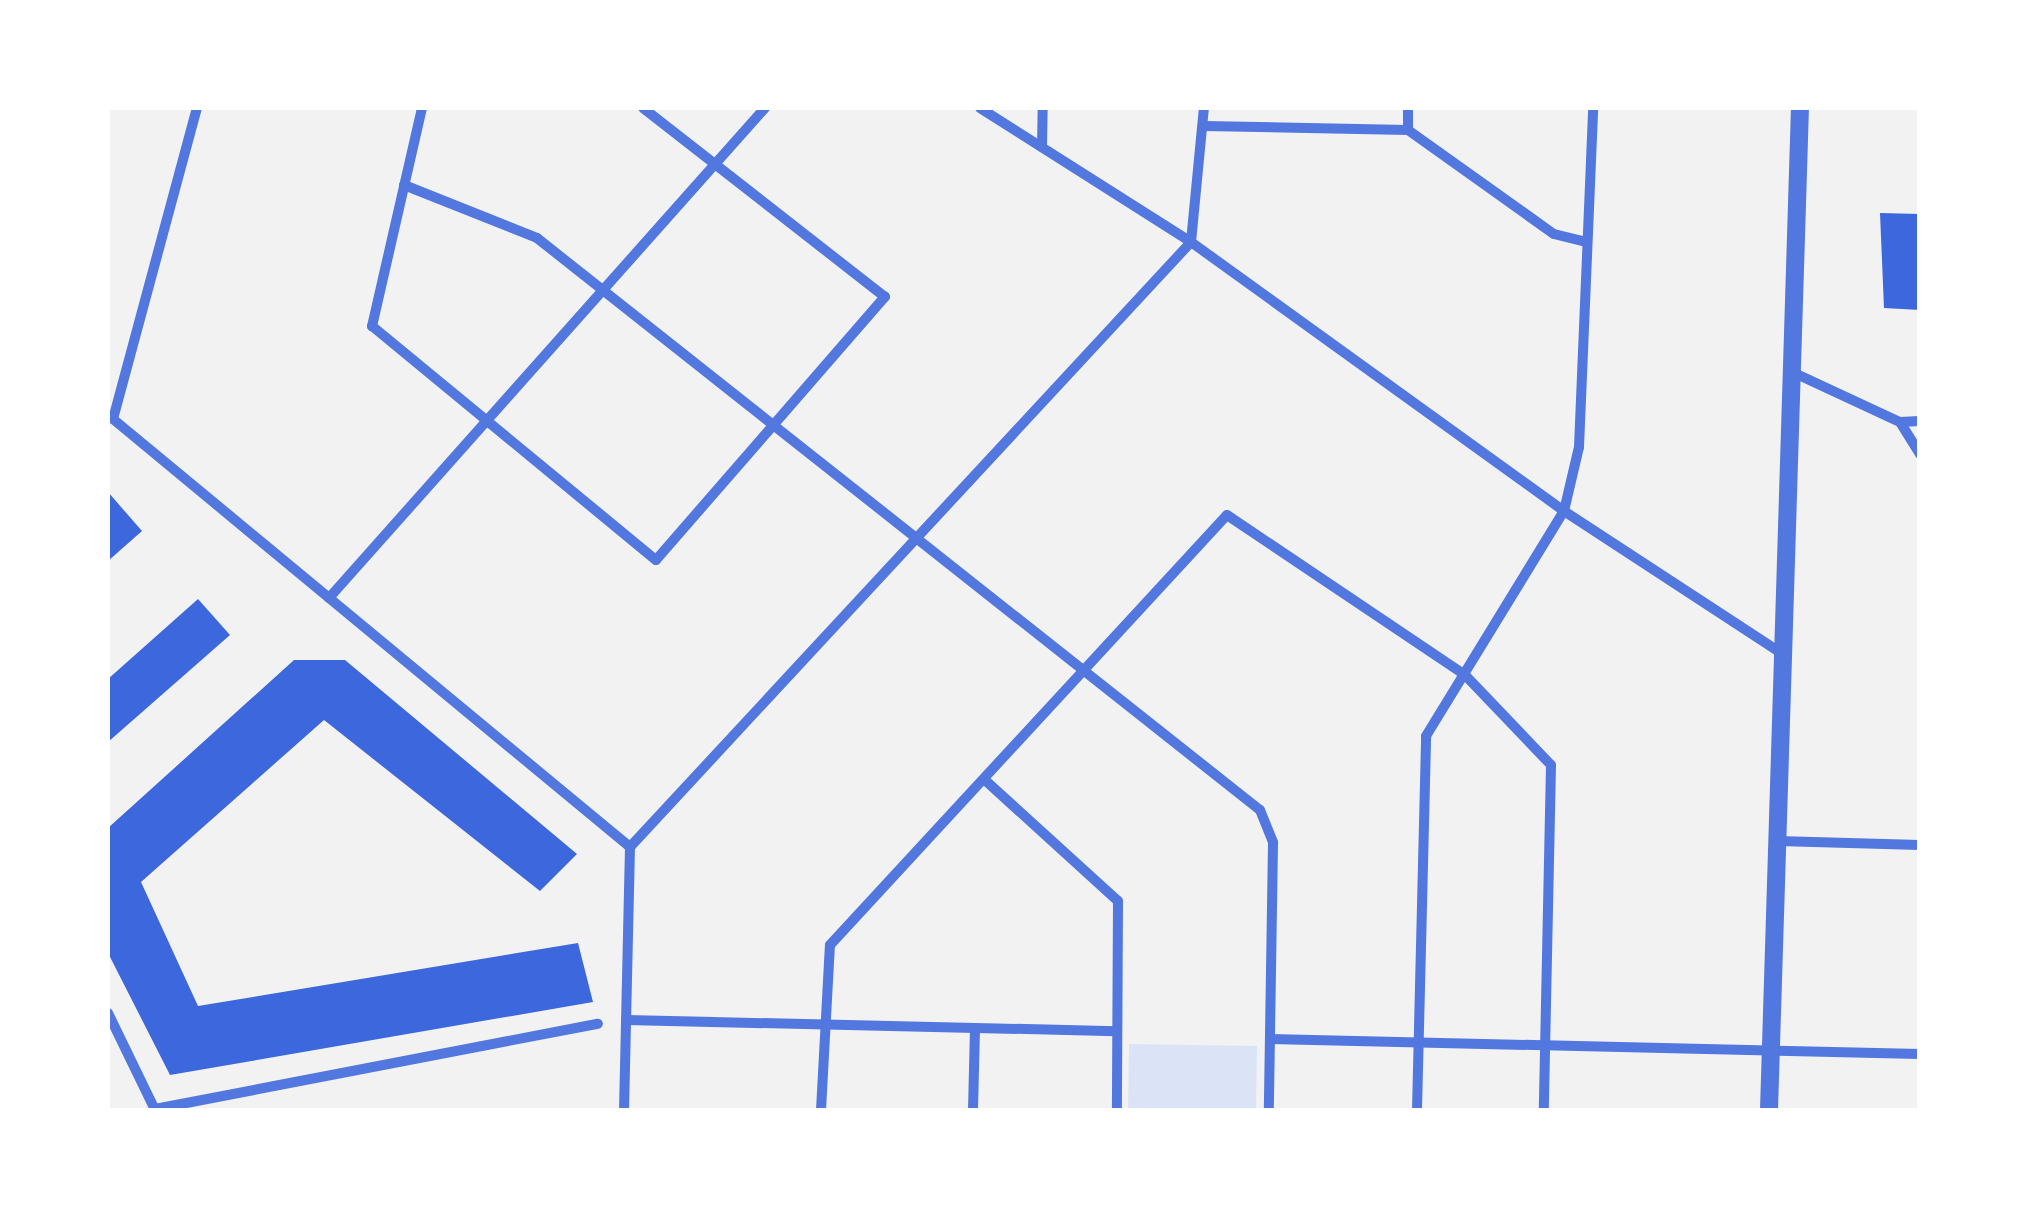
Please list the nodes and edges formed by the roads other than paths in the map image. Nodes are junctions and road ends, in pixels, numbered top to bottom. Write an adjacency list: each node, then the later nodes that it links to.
1 (197, 108): 20 (street)
2 (422, 108): 15 (street)
3 (643, 108): 14 (street)
4 (765, 108): 14 (street)
5 (980, 108): 13 (street)
6 (1043, 108): 13 (street)
7 (1204, 108): 11 (street)
8 (1408, 108): 12 (street)
9 (1593, 108): 17 (street)
10 (1800, 108): 19 (street)
11 (1204, 126): 12 (street); 16 (street)
12 (1408, 130): 17 (street)
13 (1042, 147): 16 (street)
14 (715, 164): 18 (street); 24 (street)
15 (404, 185): 18 (street); 22 (street)
16 (1190, 242): 26 (street); 27 (street)
17 (1587, 242): 26 (street)
18 (603, 290): 22 (street); 24 (street)
19 (1789, 370): 23 (street); 29 (street)
20 (110, 420): 28 (street)
21 (1920, 420): 23 (street)
22 (487, 421): 24 (street); 28 (street)
23 (1900, 422): 25 (street)
24 (774, 424): 27 (street)
25 (1920, 454)
26 (1564, 511): 29 (street); 31 (street)
27 (924, 536): 30 (street); 35 (street)
28 (329, 598): 35 (street)
29 (1781, 652): 33 (street)
30 (1086, 669): 31 (street); 32 (street); 42 (street)
31 (1465, 674): 43 (street); 44 (street)
32 (986, 781): 39 (street); 41 (street)
33 (1776, 841): 34 (street); 45 (street)
34 (1920, 844)
35 (630, 847): 37 (street)
36 (108, 1013): 47 (street)
37 (626, 1020): 39 (street); 48 (street)
38 (598, 1024): 47 (street)
39 (828, 1026): 40 (street); 49 (street)
40 (975, 1028): 41 (street); 50 (street)
41 (1117, 1031): 51 (street)
42 (1270, 1039): 43 (street); 52 (street)
43 (1419, 1043): 44 (street); 53 (street)
44 (1548, 1046): 45 (street); 54 (street)
45 (1770, 1051): 46 (street); 55 (street)
46 (1920, 1054)
47 (156, 1110)
48 (624, 1110)
49 (821, 1110)
50 (973, 1110)
51 (1116, 1110)
52 (1269, 1110)
53 (1417, 1110)
54 (1544, 1110)
55 (1769, 1110)

